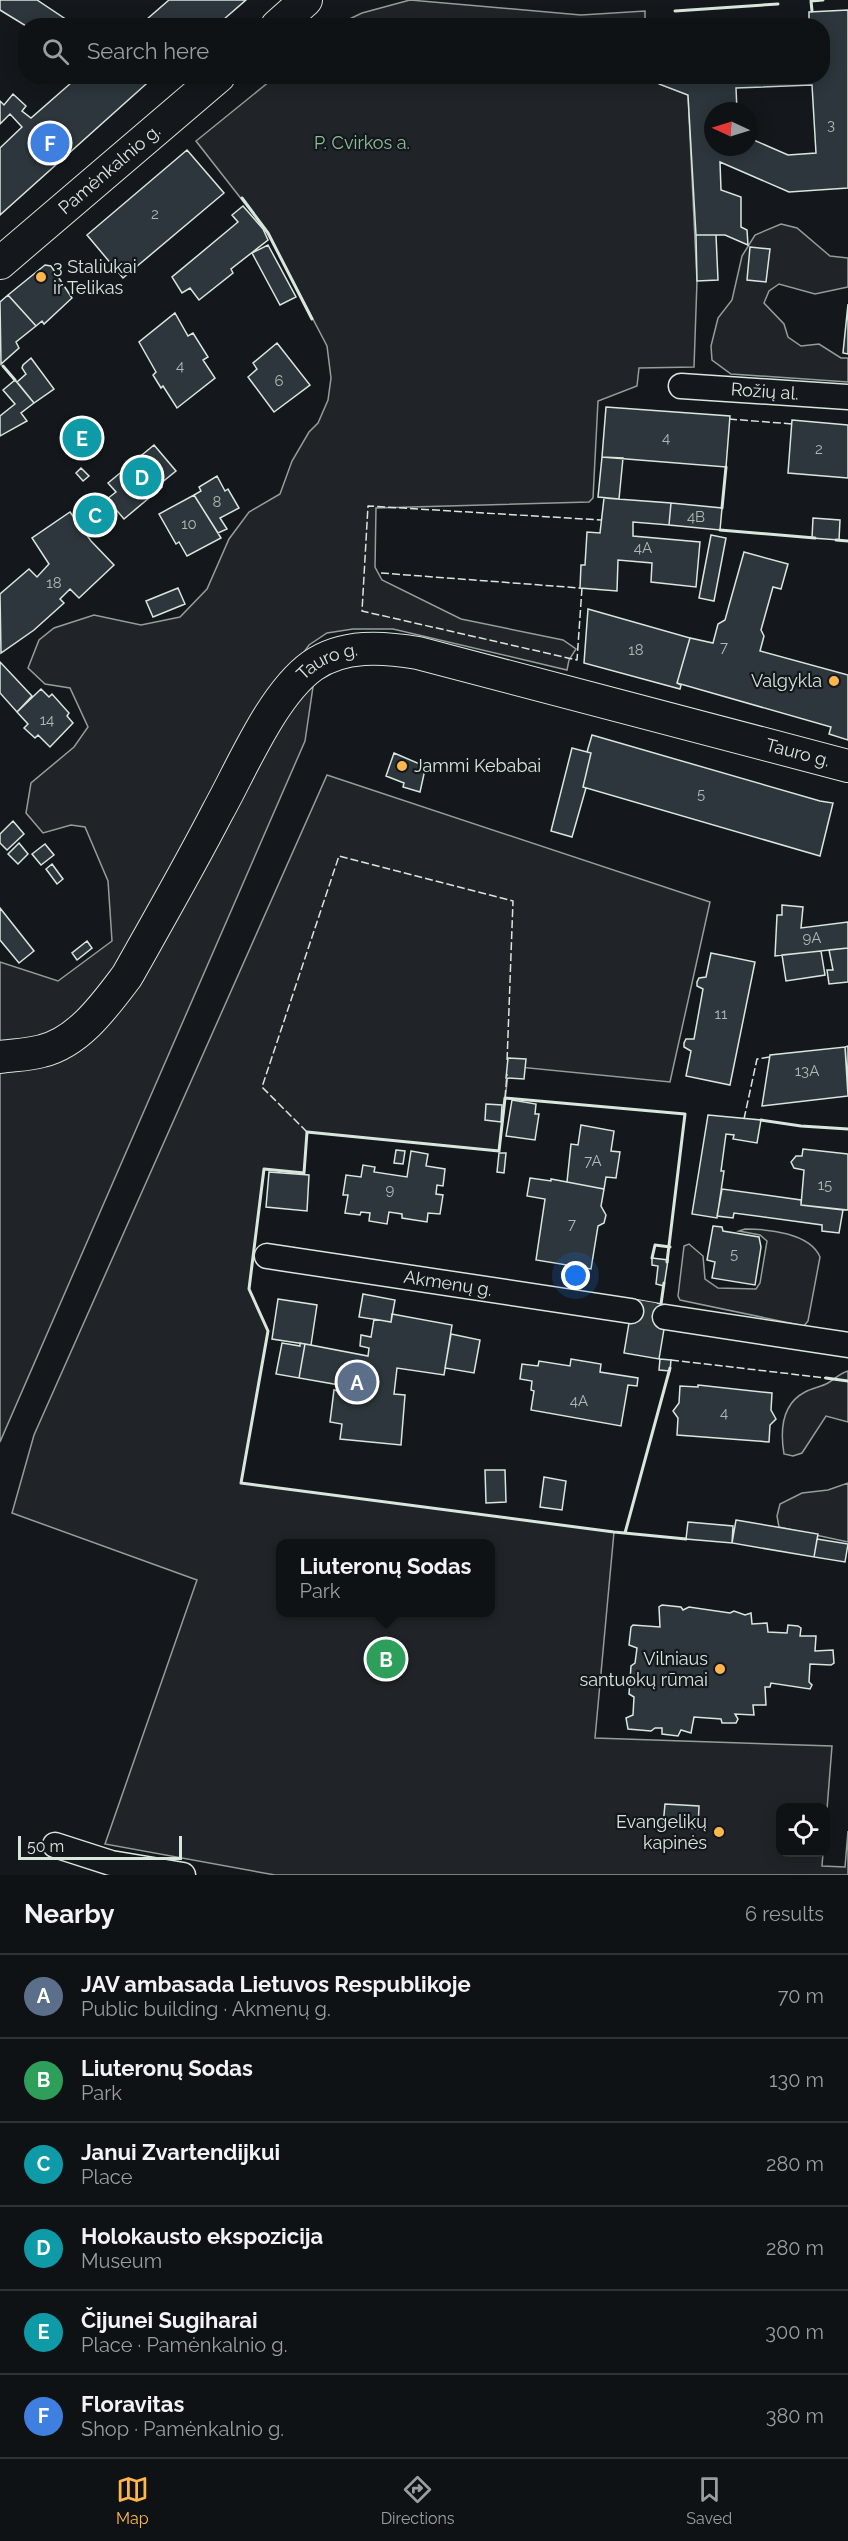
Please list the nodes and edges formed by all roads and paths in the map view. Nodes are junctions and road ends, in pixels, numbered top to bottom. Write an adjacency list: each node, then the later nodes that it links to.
1 (306, 0): 2 (main road)
2 (286, 18)
3 (210, 84): 4 (main road, Pamėnkalnio g.)
4 (0, 263)
5 (681, 386): 6 (street, Rožių al.)
6 (848, 397)
7 (848, 766): 8 (main road, Tauro g.)
8 (0, 1057)
9 (267, 1256): 10 (street, Akmenų g.)
10 (631, 1311)
11 (665, 1317): 12 (street)
12 (848, 1345)
13 (55, 1845): 14 (street)
14 (183, 1875)

